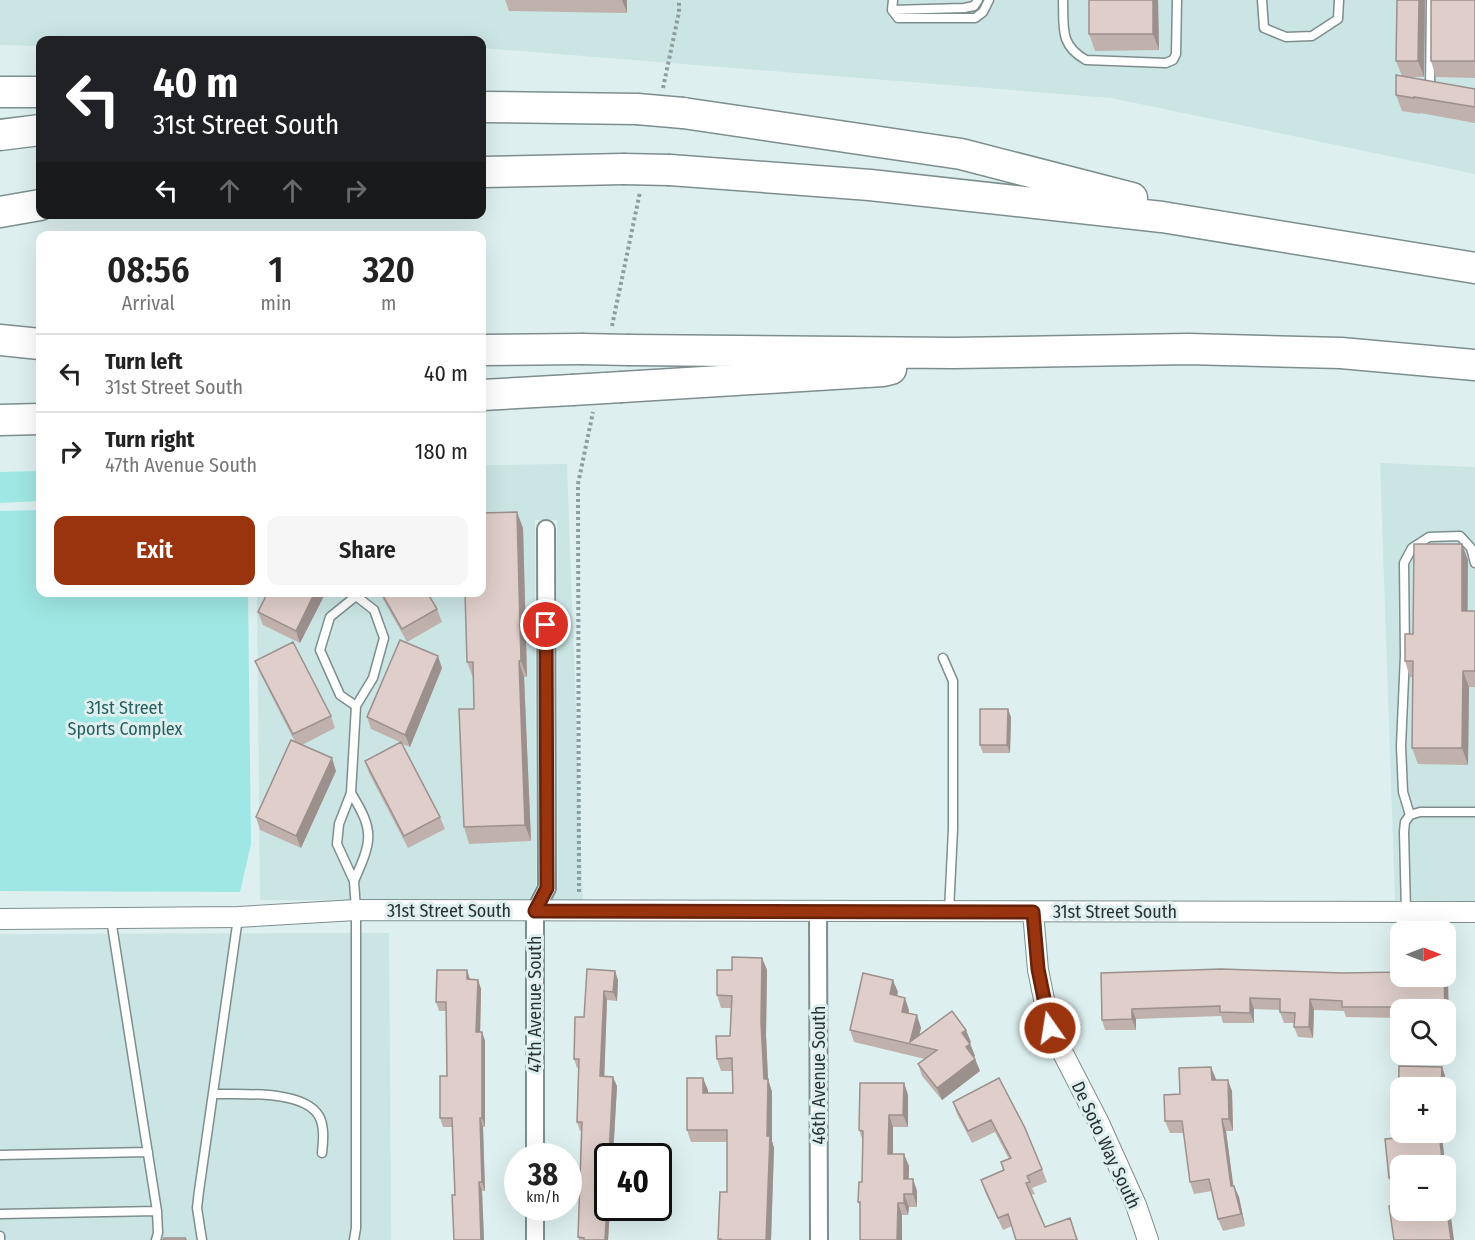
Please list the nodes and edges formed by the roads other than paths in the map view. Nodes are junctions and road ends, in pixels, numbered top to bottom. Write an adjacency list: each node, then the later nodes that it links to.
1 (893, 0): 9 (lane)
2 (978, 0): 9 (lane)
3 (989, 0): 9 (lane)
4 (1063, 0): 5 (lane)
5 (1177, 0)
6 (1262, 0): 7 (lane)
7 (1340, 0)
8 (1431, 0): 10 (lane)
9 (892, 10)
10 (1442, 89)
11 (0, 92): 12 (highway)
12 (36, 92)
13 (486, 107): 19 (highway, bridge)
14 (36, 130): 15 (highway)
15 (0, 135)
16 (486, 172): 19 (highway, bridge)
17 (36, 207): 18 (highway)
18 (0, 212)
19 (1286, 237): 20 (highway)
20 (1475, 268)
21 (0, 340): 22 (highway)
22 (36, 344)
23 (486, 350): 24 (highway, bridge)
24 (953, 353): 25 (highway); 26 (highway, bridge)
25 (1475, 365)
26 (486, 395)
27 (36, 419): 28 (highway)
28 (0, 420)
29 (546, 530): 41 (street, 47th Avenue South)
30 (1475, 563): 37 (lane)
31 (356, 597): 34 (lane)
32 (358, 597): 34 (lane)
33 (943, 658): 42 (lane)
34 (356, 706): 35 (lane)
35 (351, 793): 38 (lane); 38 (lane)
36 (1475, 812): 37 (lane)
37 (1410, 815): 44 (lane)
38 (354, 881): 39 (lane)
39 (356, 910): 41 (street, 31st Street South); 46 (street, 31st Street South); 59 (lane)
40 (818, 910): 41 (street, 31st Street South); 42 (street, 31st Street South); 61 (street, 46th Avenue South)
41 (535, 911): 50 (street, 47th Avenue South)
42 (948, 911): 43 (street, 31st Street South)
43 (1033, 912): 44 (street, 31st Street South); 62 (street, De Soto Way South)
44 (1406, 912): 45 (street, 31st Street South)
45 (1475, 912)
46 (238, 917): 48 (street, 31st Street South); 49 (lane)
47 (0, 919): 48 (street, 31st Street South)
48 (111, 919): 51 (lane)
49 (213, 1094): 52 (lane); 58 (lane)
50 (535, 1143)
51 (148, 1152): 53 (lane); 54 (lane)
52 (322, 1153)
53 (0, 1155)
54 (157, 1211): 55 (lane); 57 (lane)
55 (0, 1214)
56 (535, 1221): 60 (street)
57 (156, 1240)
58 (202, 1240)
59 (354, 1240)
60 (535, 1240)
61 (819, 1240)
62 (1148, 1240)

